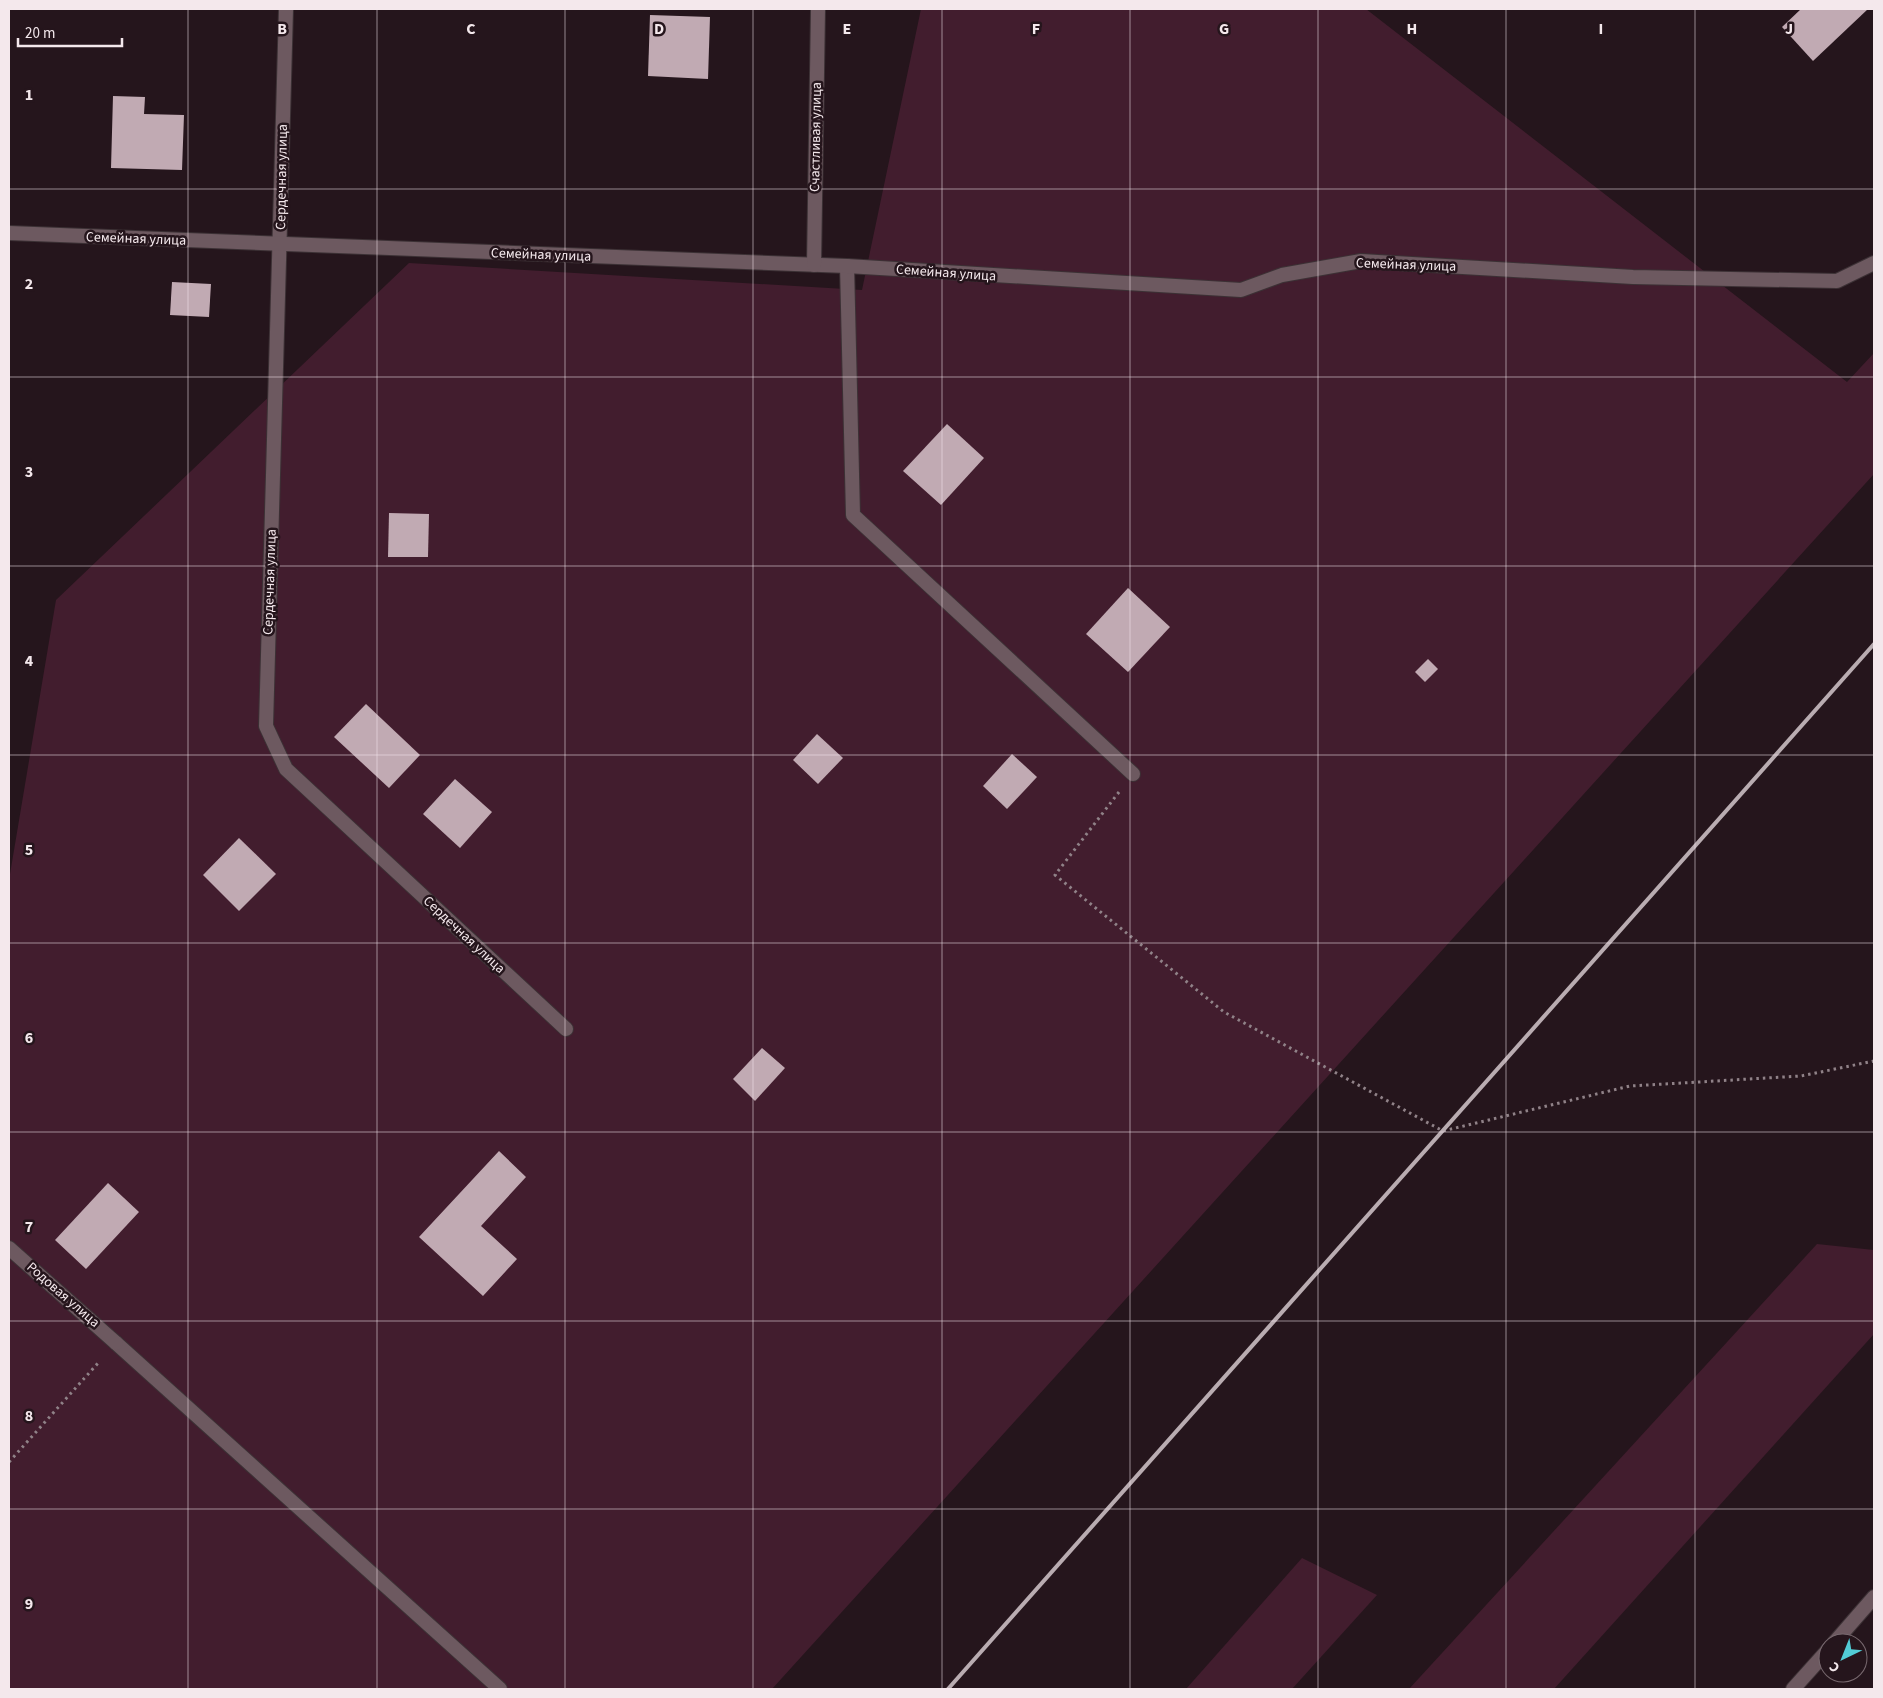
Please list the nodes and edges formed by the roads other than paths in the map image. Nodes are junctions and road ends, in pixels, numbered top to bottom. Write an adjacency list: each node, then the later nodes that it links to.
1 (286, 9): 4 (street, Сердечная улица)
2 (818, 9): 6 (street, Счастливая улица)
3 (9, 233): 4 (street, Семейная улица)
4 (280, 245): 6 (street, Семейная улица); 9 (street, Сердечная улица)
5 (1874, 263): 7 (street, Семейная улица)
6 (814, 265): 7 (street, Семейная улица)
7 (847, 266): 8 (street)
8 (1133, 774)
9 (566, 1029)
10 (9, 1248): 14 (street, Родовая улица)
11 (1874, 1597): 12 (street)
12 (1843, 1633)
13 (1818, 1661): 15 (street)
14 (500, 1689)
15 (1793, 1689)

